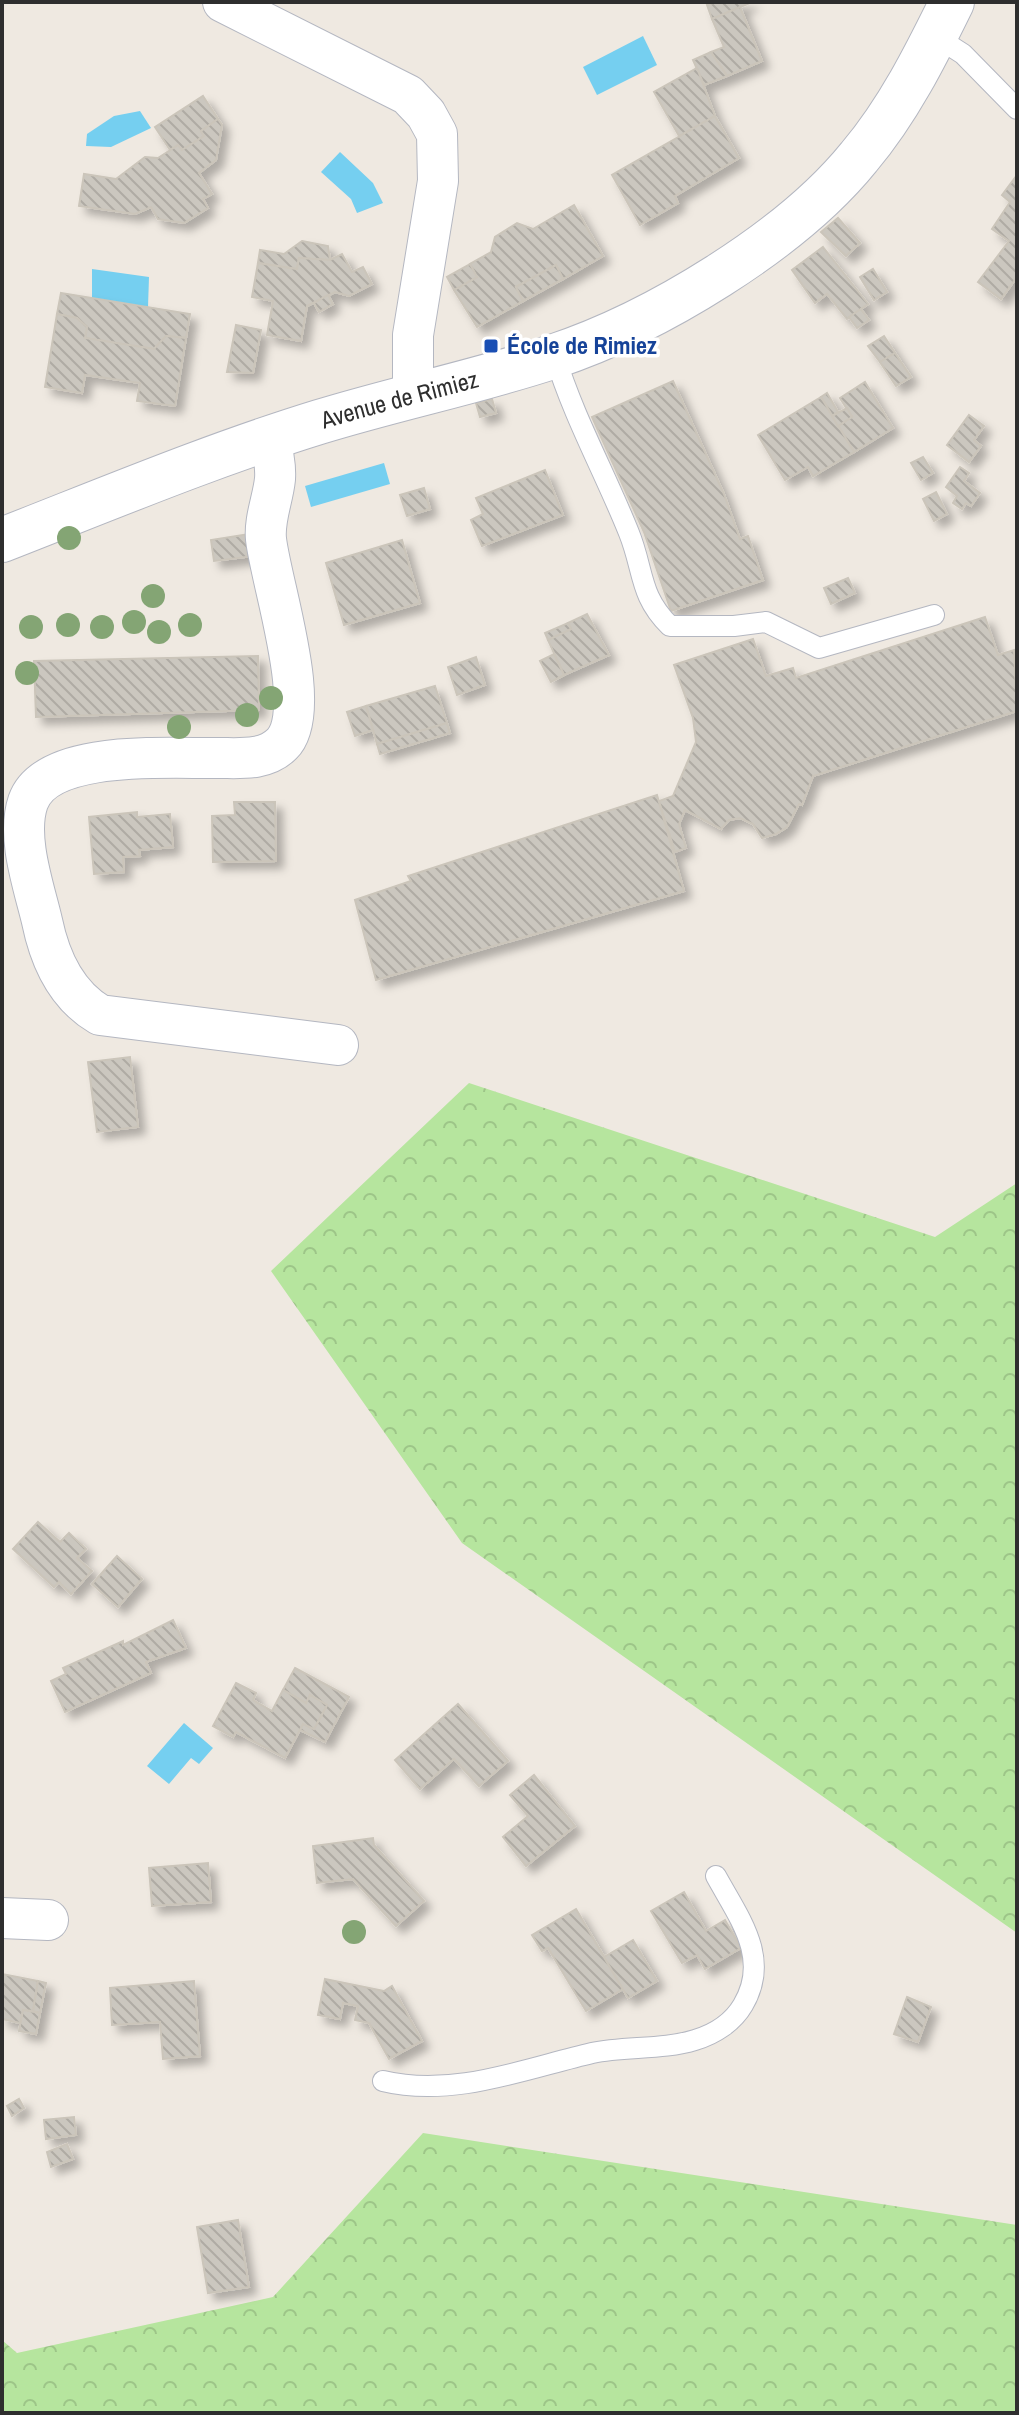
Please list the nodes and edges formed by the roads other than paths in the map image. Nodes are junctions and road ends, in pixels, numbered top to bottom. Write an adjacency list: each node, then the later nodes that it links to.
1 (223, 2): 5 (street)
2 (944, 19): 3 (lane); 4 (street, Avenue de Rimiez)
3 (1017, 109)
4 (555, 356): 5 (street, Avenue de Rimiez); 8 (lane)
5 (413, 393): 6 (street, Avenue de Rimiez)
6 (269, 437): 7 (street, Avenue de Rimiez); 9 (street)
7 (2, 540)
8 (934, 615)
9 (338, 1045)
10 (716, 1876): 13 (lane)
11 (2, 1918): 12 (street)
12 (48, 1920)
13 (383, 2081)

